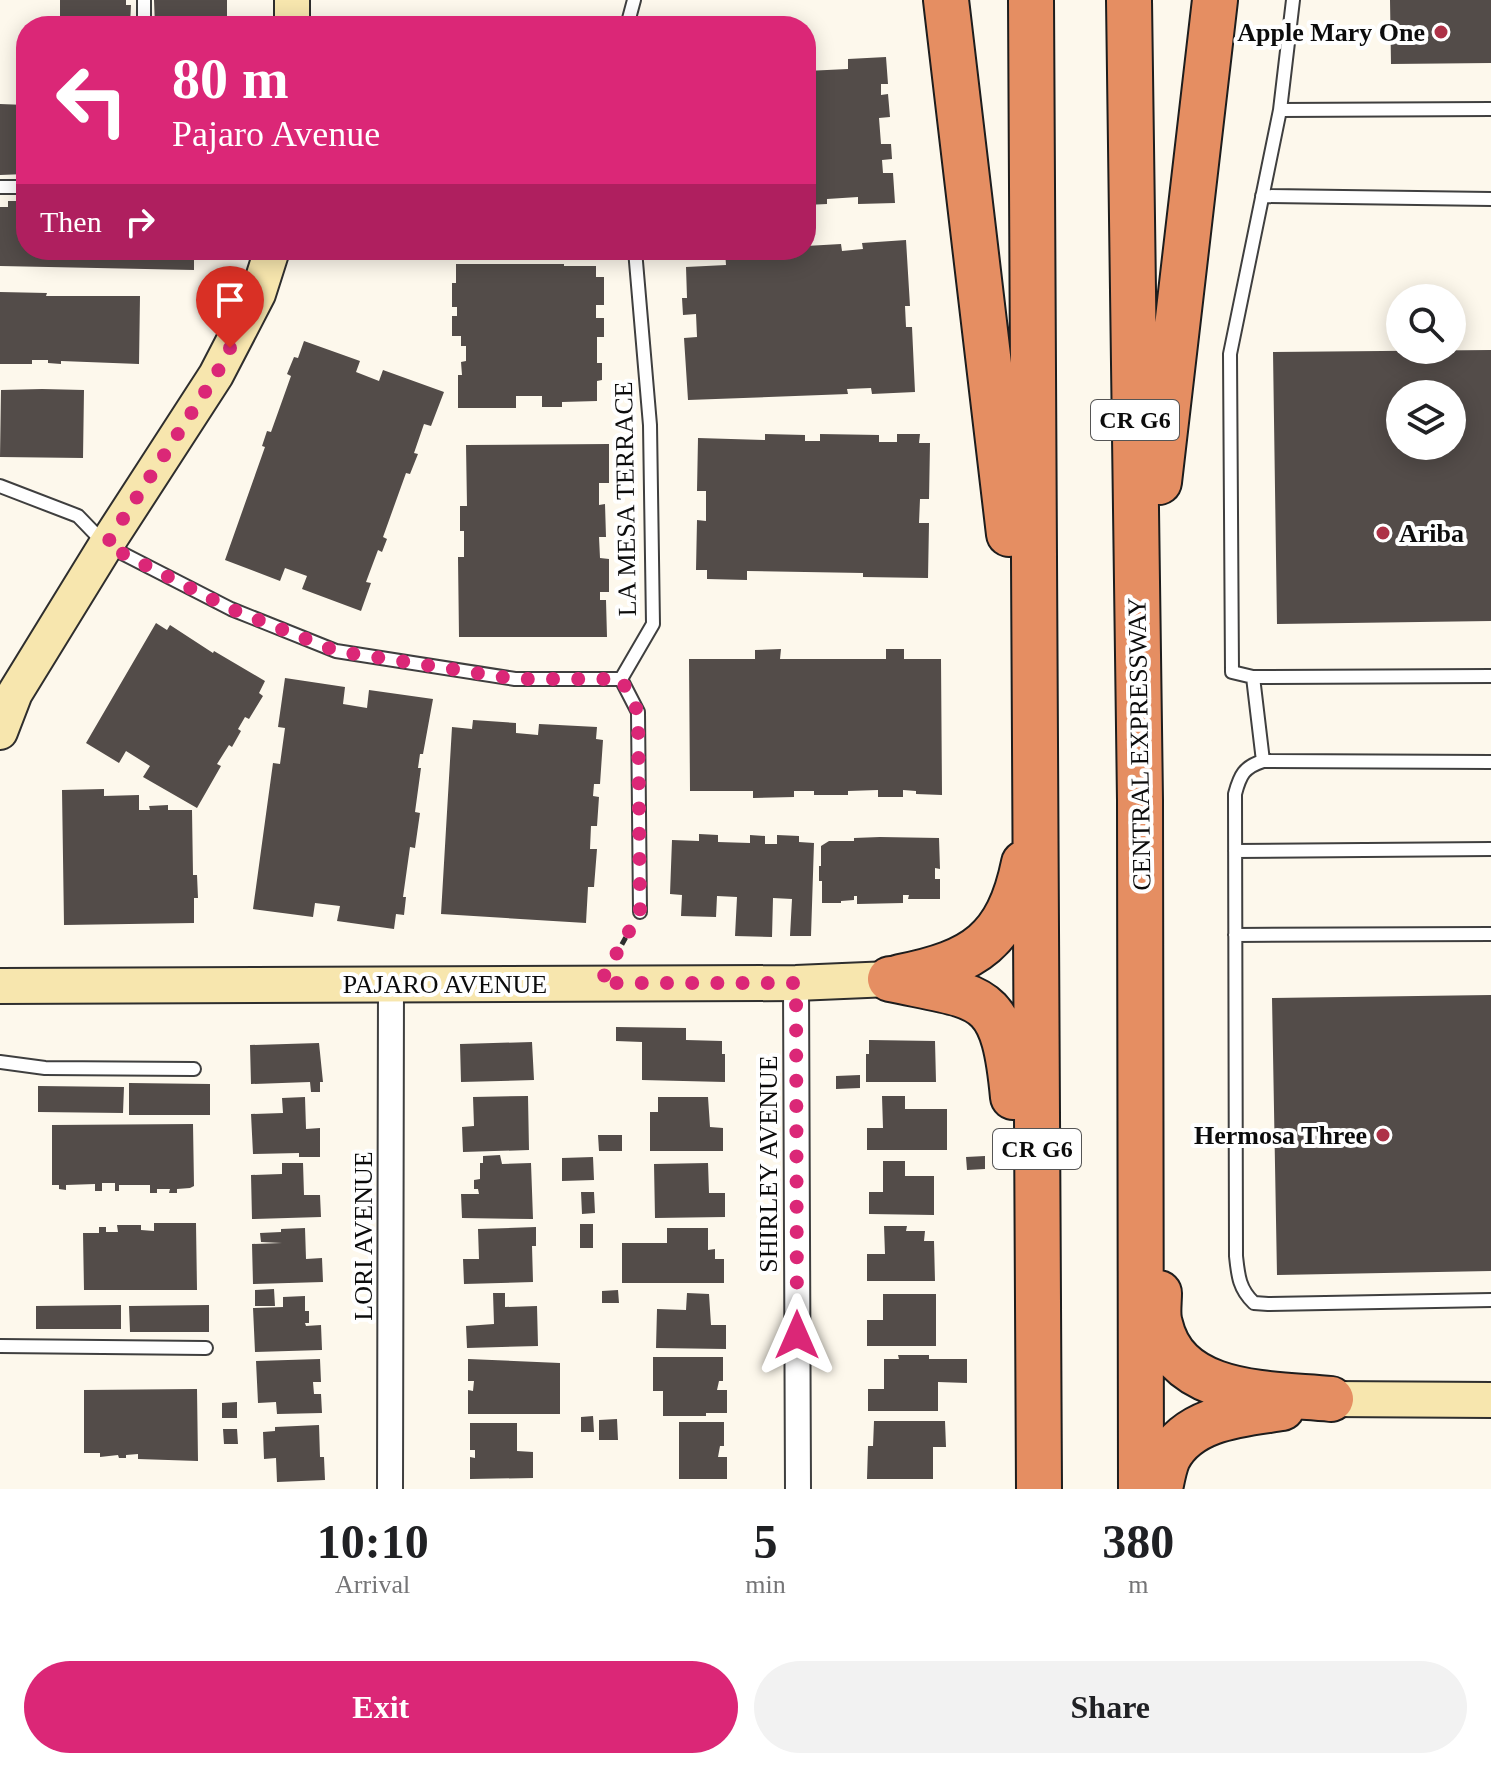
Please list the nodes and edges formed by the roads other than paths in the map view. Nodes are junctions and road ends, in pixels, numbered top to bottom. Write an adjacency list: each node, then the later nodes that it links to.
1 (946, 0): 18 (highway)
2 (1031, 0): 18 (highway, CR G6)
3 (1129, 0): 21 (highway, CENTRAL EXPRESSWAY / CR G6)
4 (1215, 0): 21 (highway)
5 (1293, 0): 7 (lane)
6 (1491, 109): 7 (lane)
7 (1280, 110): 8 (lane)
8 (1262, 196): 9 (lane); 15 (lane)
9 (1491, 199)
10 (269, 260): 13 (street)
11 (636, 260): 16 (lane, LA MESA TERRACE)
12 (0, 486): 13 (lane)
13 (106, 545): 16 (lane); 17 (street)
14 (1491, 676): 15 (lane)
15 (1253, 677): 19 (lane)
16 (621, 679): 25 (lane)
17 (0, 732)
18 (1033, 737): 22 (highway, CR G6)
19 (1263, 761): 20 (lane); 24 (lane)
20 (1491, 762)
21 (1140, 800): 34 (highway, CENTRAL EXPRESSWAY / CR G6)
22 (1035, 809): 28 (highway); 38 (highway, CR G6)
23 (1491, 849): 24 (lane)
24 (1235, 851): 27 (lane)
25 (640, 912)
26 (1491, 934): 27 (lane)
27 (1235, 935): 35 (lane)
28 (890, 979): 29 (street, PAJARO AVENUE); 38 (highway)
29 (796, 983): 30 (street, PAJARO AVENUE); 42 (street, SHIRLEY AVENUE)
30 (391, 984): 31 (street, PAJARO AVENUE); 41 (street, LORI AVENUE)
31 (0, 986)
32 (0, 1062): 33 (lane)
33 (194, 1069)
34 (1141, 1212): 39 (highway); 44 (highway, CENTRAL EXPRESSWAY / CR G6)
35 (1491, 1300)
36 (0, 1346): 37 (lane)
37 (206, 1348)
38 (1038, 1360): 43 (highway, CR G6)
39 (1331, 1399): 40 (street); 45 (highway)
40 (1491, 1400)
41 (390, 1489)
42 (798, 1489)
43 (1039, 1489)
44 (1141, 1489)
45 (1160, 1489)

